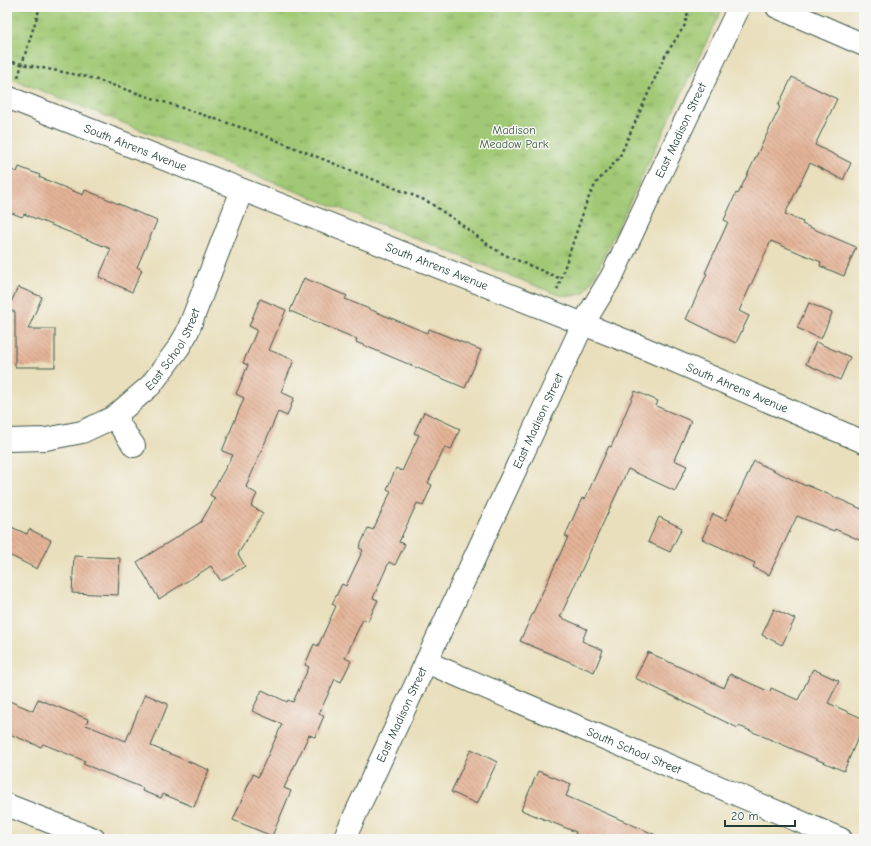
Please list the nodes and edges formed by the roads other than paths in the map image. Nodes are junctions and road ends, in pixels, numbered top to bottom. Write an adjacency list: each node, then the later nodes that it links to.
1 (739, 7): 6 (street, East Madison Street)
2 (777, 7): 3 (street)
3 (864, 45)
4 (9, 98): 5 (street, South Ahrens Avenue)
5 (242, 190): 6 (street, South Ahrens Avenue); 7 (street, East School Street)
6 (583, 324): 9 (street, South Ahrens Avenue); 11 (street, East Madison Street)
7 (114, 417): 8 (street, East School Street); 10 (street)
8 (7, 440)
9 (864, 442)
10 (134, 446)
11 (426, 662): 14 (street, East Madison Street); 15 (street, South School Street)
12 (7, 805): 13 (street)
13 (94, 839)
14 (344, 839)
15 (841, 839)

